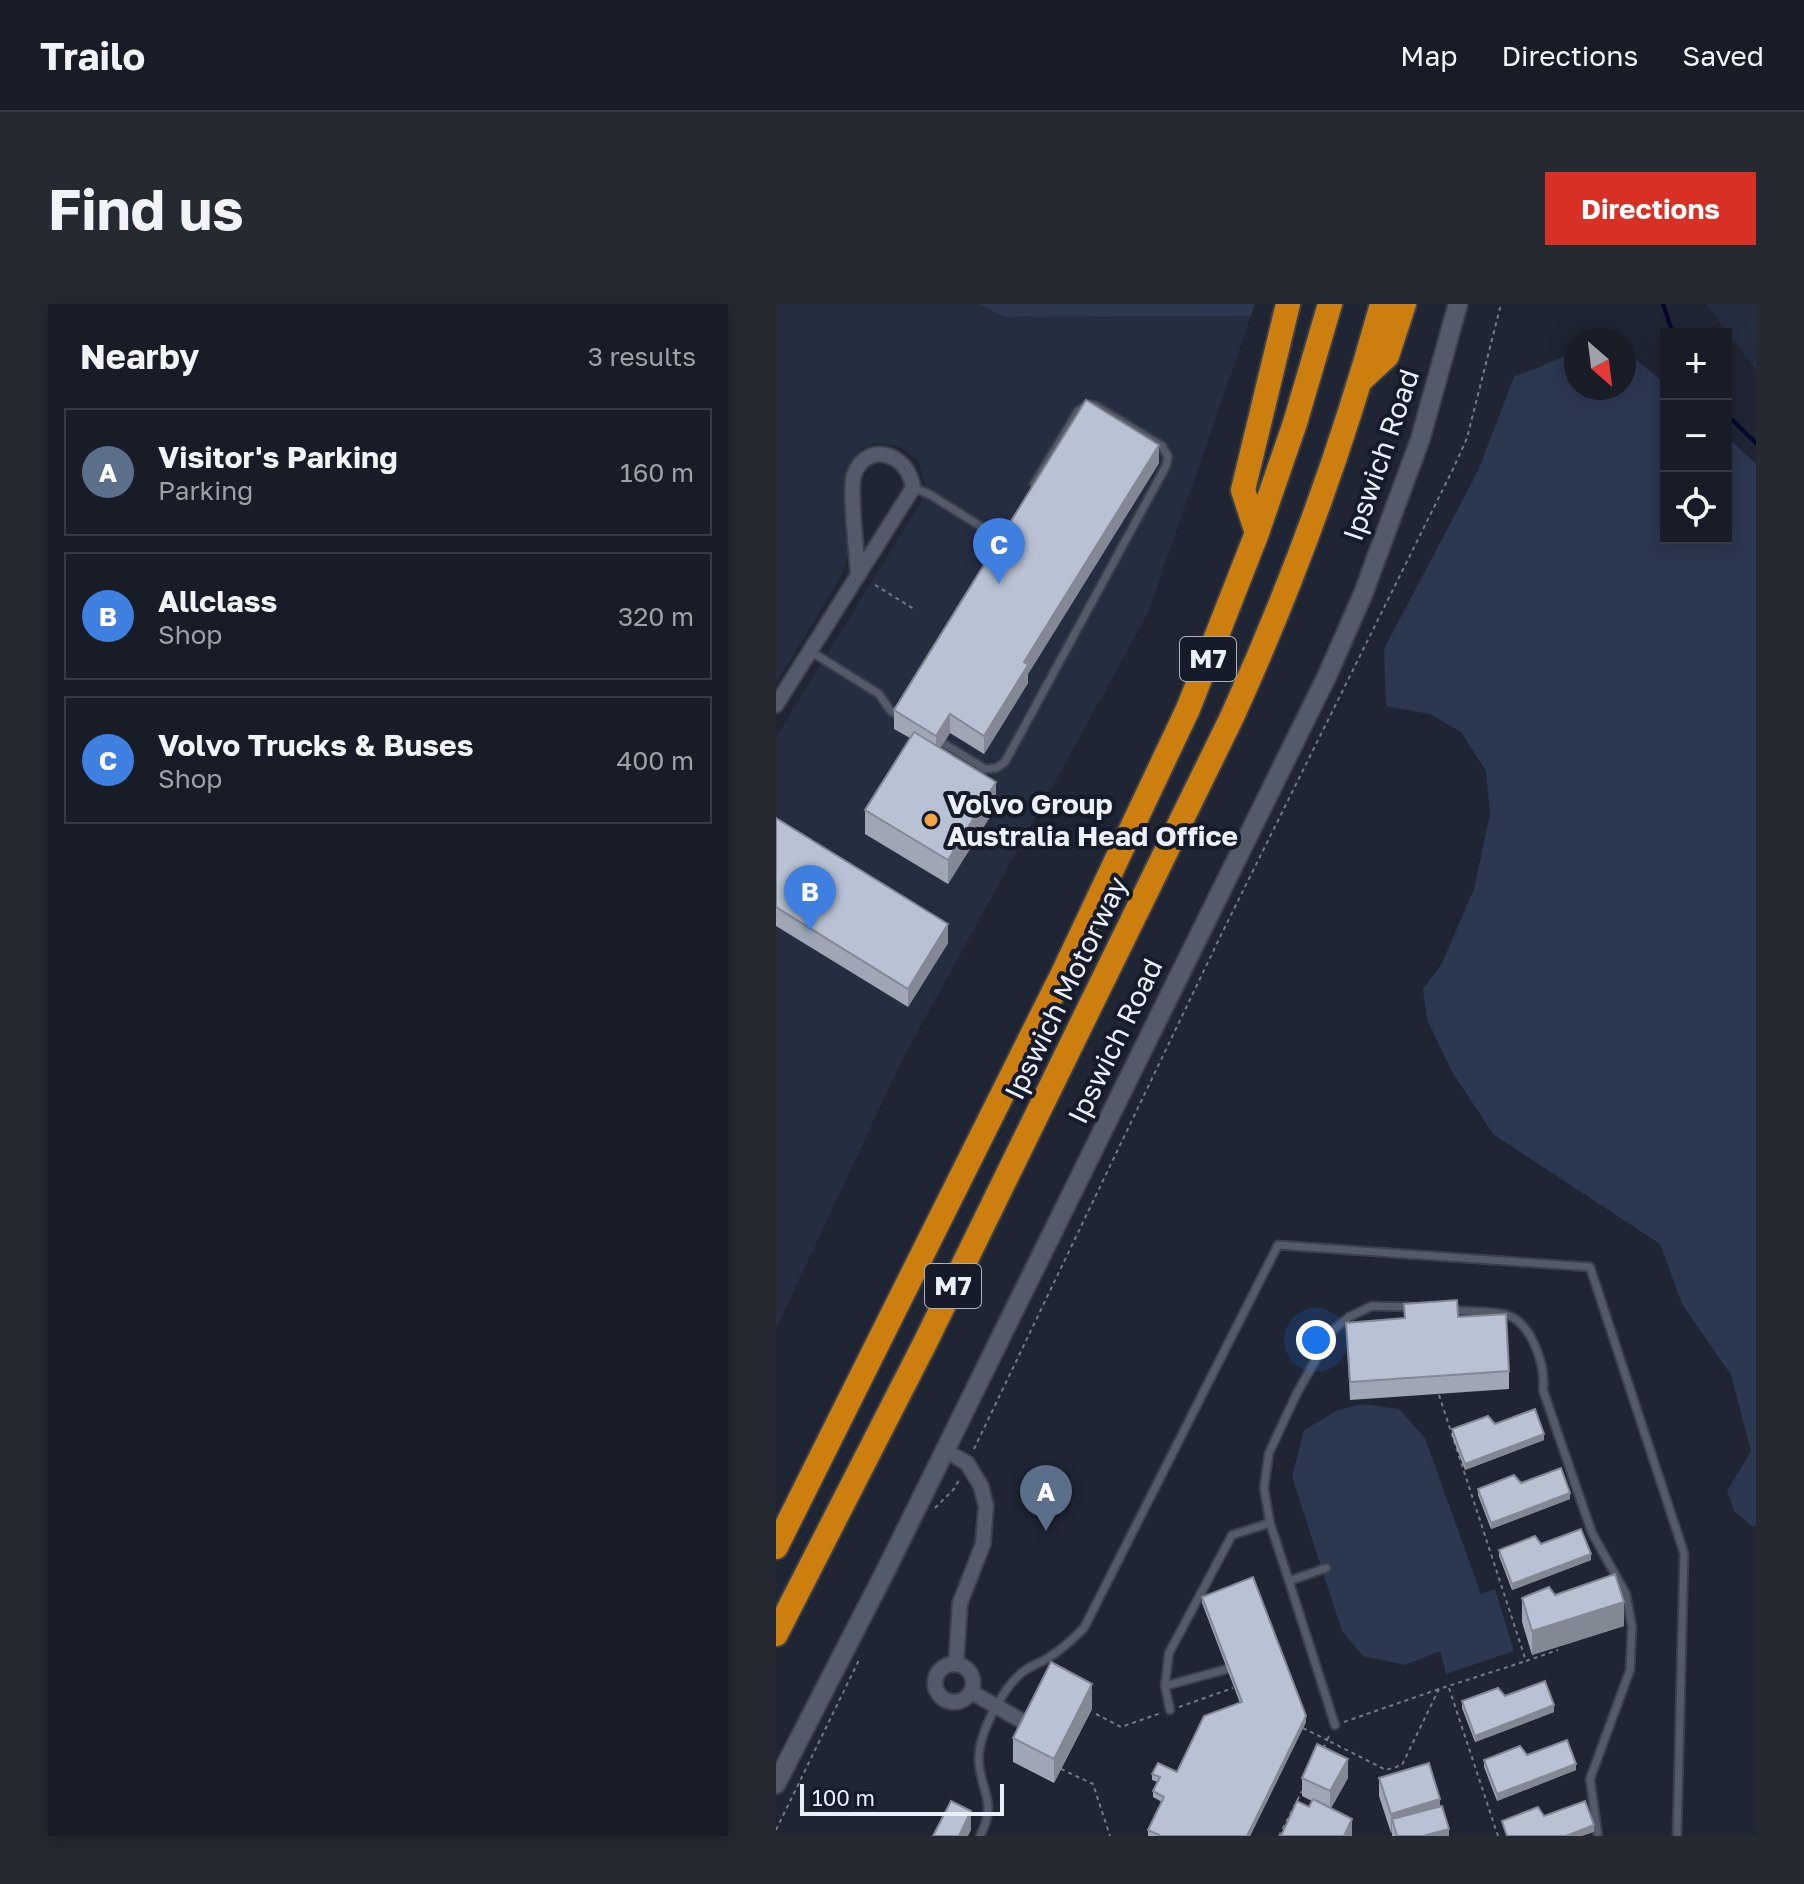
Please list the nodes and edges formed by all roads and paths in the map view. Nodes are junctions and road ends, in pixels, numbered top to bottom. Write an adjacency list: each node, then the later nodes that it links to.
1 (1288, 304): 11 (highway)
2 (1330, 304): 11 (highway, Ipswich Motorway / M7)
3 (1382, 304): 7 (highway, Ipswich Motorway / M7)
4 (1404, 304): 7 (highway)
5 (1458, 304): 27 (street, Ipswich Road)
6 (1501, 304): 26 (path)
7 (1361, 380): 34 (highway, Ipswich Motorway / M7)
8 (913, 488): 12 (lane); 14 (street); 14 (street)
9 (1031, 489): 22 (lane)
10 (1009, 527): 12 (lane)
11 (1257, 533): 31 (highway, Ipswich Motorway / M7)
12 (1001, 539): 13 (lane)
13 (993, 553)
14 (858, 574): 17 (street)
15 (875, 585): 16 (path)
16 (914, 609)
17 (810, 651): 19 (street); 20 (lane)
18 (904, 701): 20 (lane)
19 (776, 705)
20 (896, 714): 21 (lane)
21 (909, 722)
22 (923, 731)
23 (1425, 1308): 30 (lane)
24 (1439, 1309): 59 (lane)
25 (1438, 1394): 37 (path)
26 (977, 1444)
27 (944, 1450): 38 (street); 52 (street, Ipswich Road)
28 (957, 1484): 29 (path)
29 (931, 1512)
30 (1270, 1523): 33 (lane); 40 (lane)
31 (776, 1547)
32 (1326, 1568): 33 (lane)
33 (1288, 1578): 46 (lane)
34 (776, 1634)
35 (1558, 1650): 37 (path)
36 (860, 1658): 54 (path)
37 (1526, 1661): 41 (path)
38 (956, 1663): 43 (street); 43 (street)
39 (1227, 1669): 40 (lane)
40 (1165, 1686): 45 (lane)
41 (1449, 1687): 42 (path); 58 (path)
42 (1439, 1689): 46 (path); 49 (path)
43 (971, 1692): 44 (street)
44 (997, 1707): 47 (street); 55 (lane); 60 (lane)
45 (1170, 1710)
46 (1335, 1725): 49 (path)
47 (1031, 1726)
48 (1303, 1728): 49 (path)
49 (1327, 1740): 50 (path)
50 (1323, 1749)
51 (1061, 1769): 56 (path)
52 (776, 1784)
53 (1305, 1785): 57 (path)
54 (776, 1830)
55 (980, 1836)
56 (1110, 1836)
57 (1279, 1836)
58 (1498, 1836)
59 (1598, 1836)
60 (1677, 1836)

